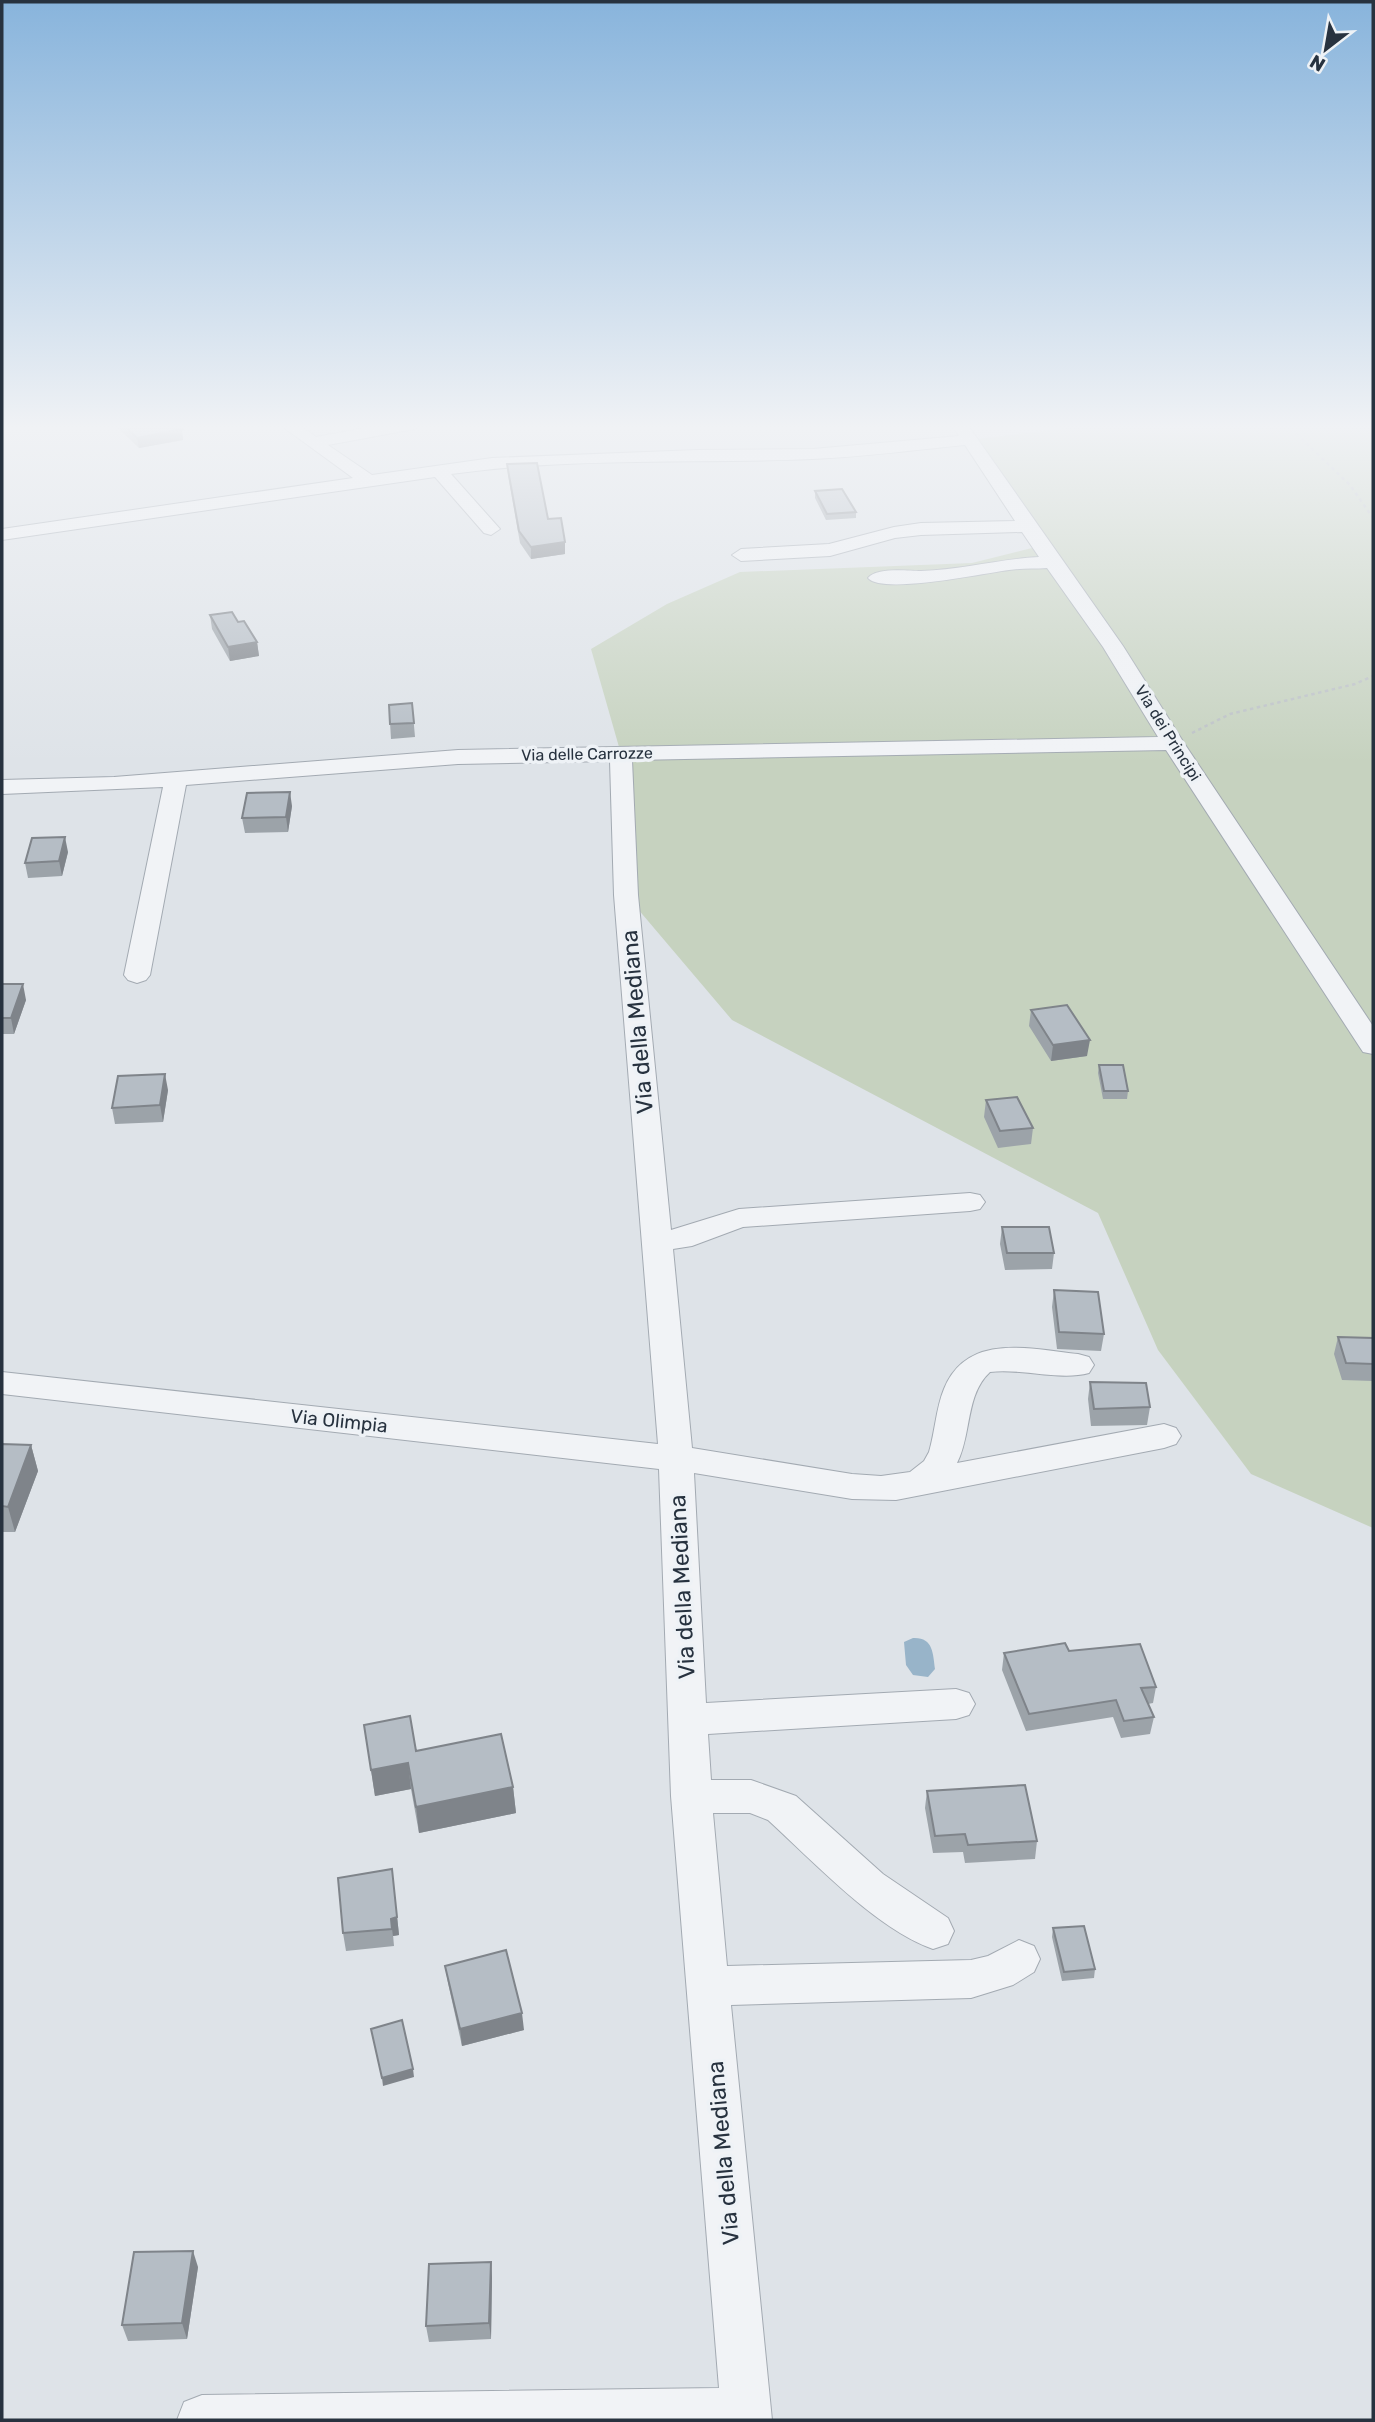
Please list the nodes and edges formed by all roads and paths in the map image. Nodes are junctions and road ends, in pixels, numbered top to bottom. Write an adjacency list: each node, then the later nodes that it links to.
1 (879, 537): 3 (street)
2 (1035, 537): 4 (street, Via dei Principi)
3 (741, 555)
4 (1052, 562): 5 (street); 7 (street, Via dei Principi)
5 (878, 578)
6 (1373, 676): 7 (path)
7 (1173, 743): 8 (street, Via delle Carrozze); 12 (street, Via dei Principi)
8 (621, 754): 9 (street, Via delle Carrozze); 14 (street, Via della Mediana)
9 (176, 779): 10 (street, Via delle Carrozze); 11 (street)
10 (2, 788)
11 (136, 975)
12 (1373, 1046)
13 (970, 1202): 14 (street)
14 (656, 1240): 18 (street, Via della Mediana)
15 (1078, 1365): 19 (street)
16 (2, 1383): 18 (street, Via Olimpia)
17 (1164, 1436): 19 (street, Via Olimpia)
18 (676, 1459): 19 (street, Via Olimpia); 21 (street, Via della Mediana)
19 (918, 1486)
20 (956, 1704): 21 (street)
21 (688, 1720): 22 (street, Via della Mediana)
22 (691, 1796): 23 (street); 25 (street, Via della Mediana)
23 (933, 1931)
24 (1019, 1959): 25 (street)
25 (708, 1986): 26 (street, Via della Mediana)
26 (747, 2416): 27 (street)
27 (202, 2420)

